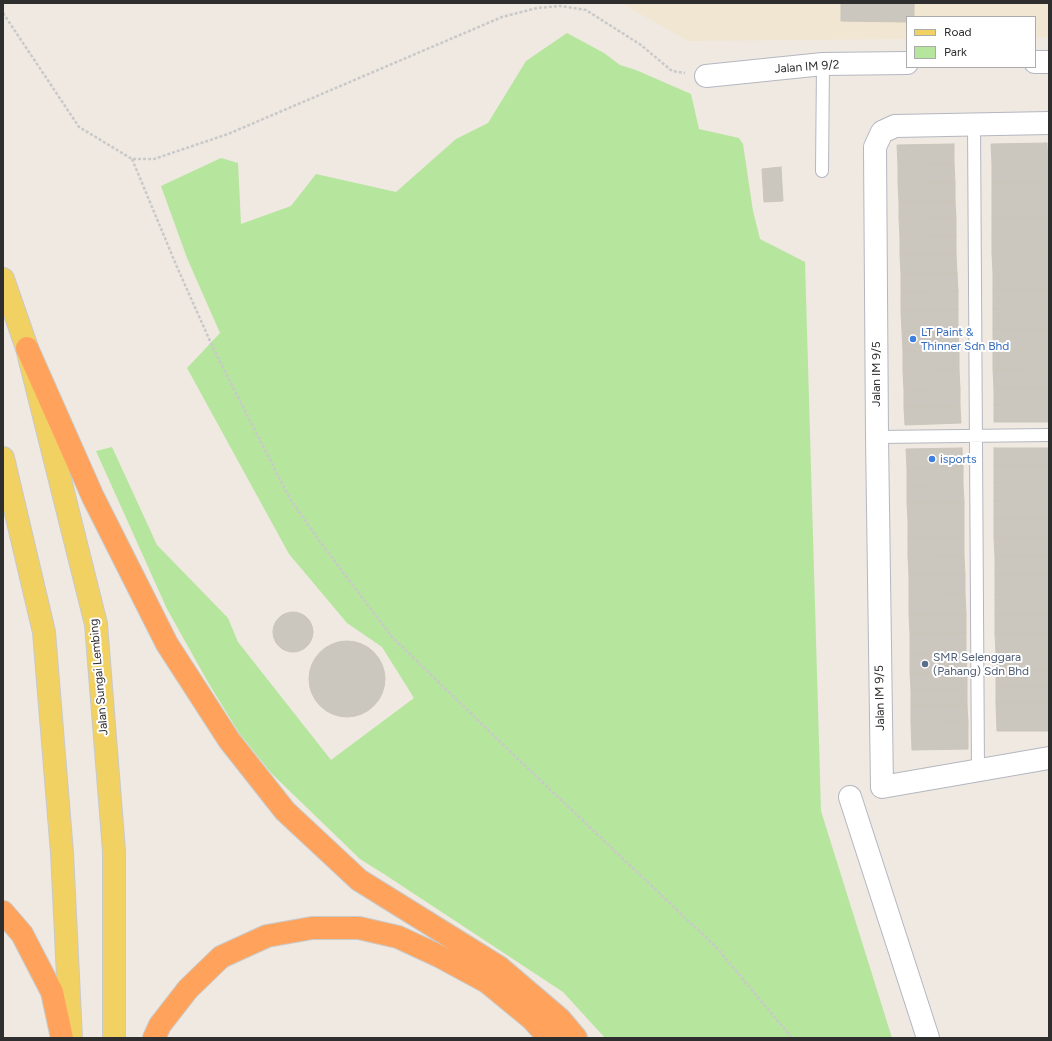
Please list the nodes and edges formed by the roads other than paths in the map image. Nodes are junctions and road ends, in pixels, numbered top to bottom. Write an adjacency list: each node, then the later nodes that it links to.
1 (1036, 62): 2 (street)
2 (1049, 62)
3 (823, 64): 4 (street, Jalan IM 9/2); 5 (street, Jalan IM 9/2); 8 (lane)
4 (906, 64)
5 (706, 76)
6 (1049, 123): 7 (street, Jalan IM 9/5)
7 (974, 124): 12 (lane); 13 (street, Jalan IM 9/5)
8 (822, 171)
9 (3, 279): 10 (main road, Jalan Sungai Lembing)
10 (27, 348): 21 (main road, Jalan Sungai Lembing); 24 (highway)
11 (1049, 435): 12 (lane)
12 (976, 436): 13 (lane); 16 (lane)
13 (876, 437): 16 (street, Jalan IM 9/5)
14 (3, 458): 20 (main road)
15 (1049, 758): 16 (street)
16 (978, 770)
17 (850, 797): 25 (street)
18 (3, 912): 19 (highway)
19 (62, 1038)
20 (71, 1038)
21 (114, 1038)
22 (154, 1038): 23 (highway)
23 (549, 1038)
24 (576, 1038)
25 (928, 1038)

